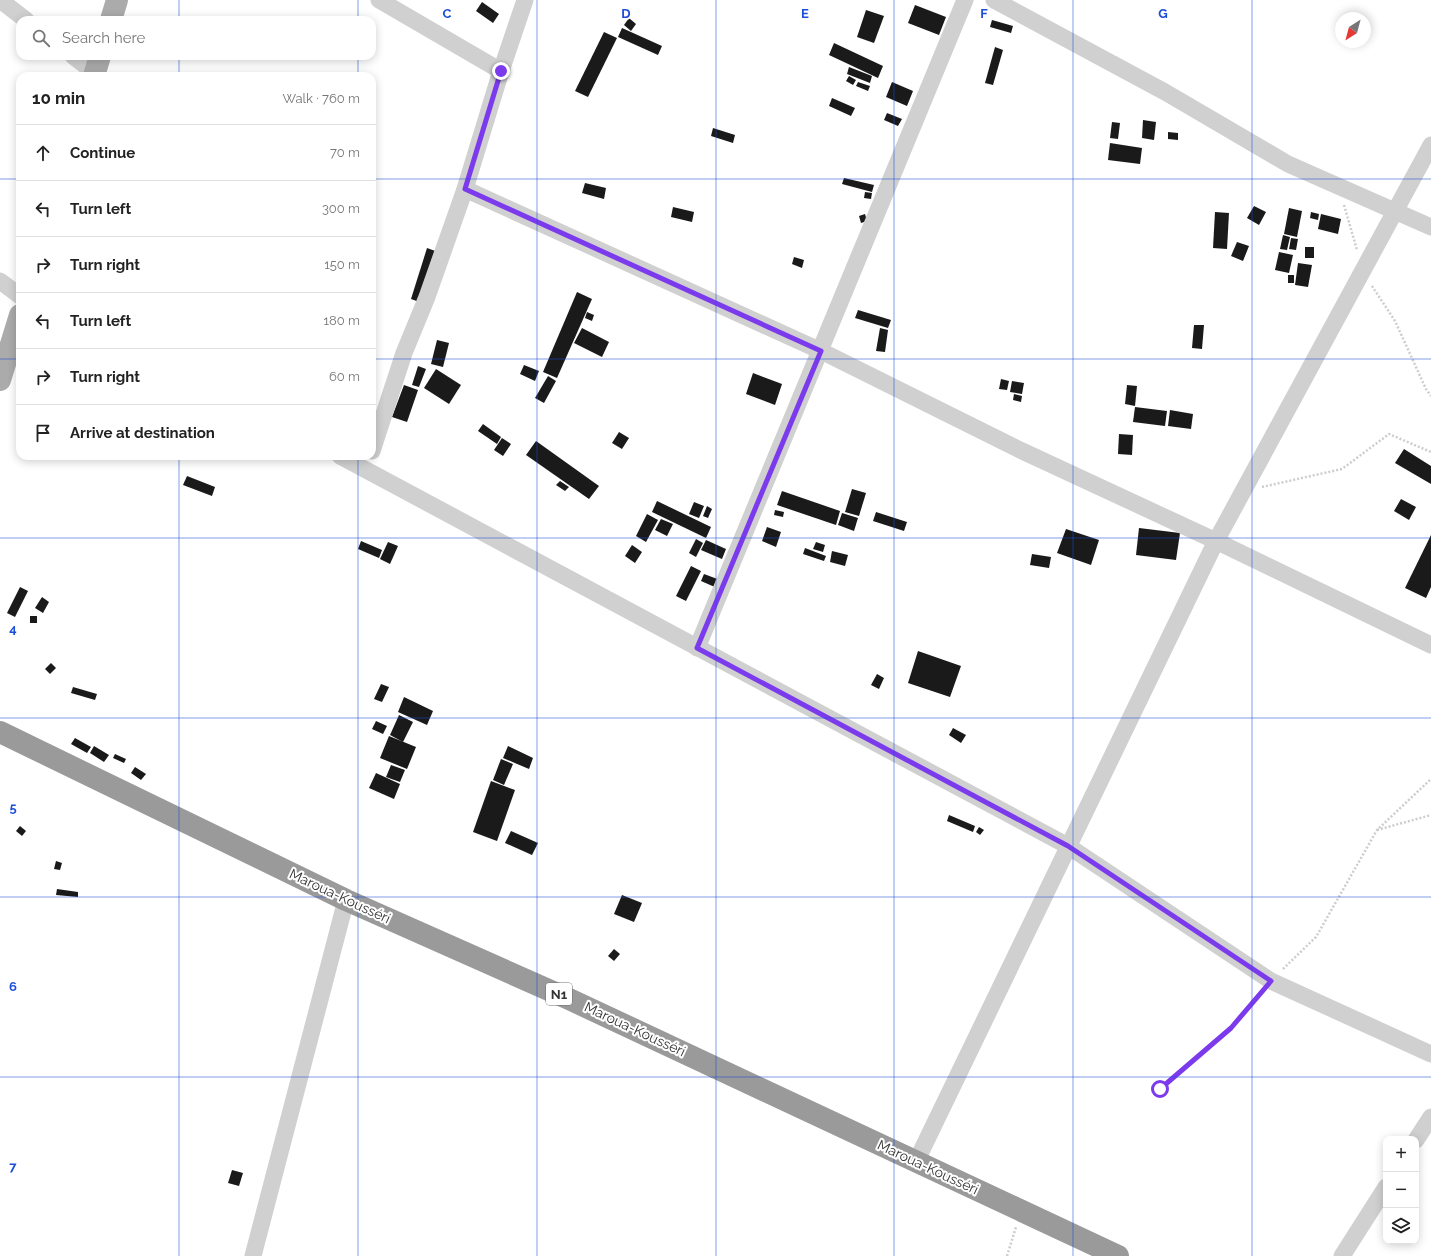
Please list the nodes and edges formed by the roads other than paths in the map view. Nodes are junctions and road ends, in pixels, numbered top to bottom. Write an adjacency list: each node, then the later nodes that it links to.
1 (0, 0): 7 (street)
2 (117, 0): 8 (main road)
3 (379, 0): 11 (street)
4 (525, 0): 11 (street)
5 (965, 0): 19 (street)
6 (994, 0): 14 (street)
7 (21, 16)
8 (112, 16)
9 (81, 60): 10 (street)
10 (97, 68)
11 (501, 71): 13 (street)
12 (1431, 145): 14 (street)
13 (465, 189): 19 (street); 21 (street)
14 (1395, 212): 15 (street); 23 (street)
15 (1431, 227)
16 (0, 281): 17 (street)
17 (16, 293)
18 (16, 328): 20 (main road)
19 (821, 351): 23 (street); 25 (street)
20 (0, 380)
21 (376, 439)
22 (368, 462): 25 (street)
23 (1216, 541): 24 (street); 27 (street)
24 (1431, 645)
25 (697, 648): 27 (street)
26 (0, 732): 28 (highway, Maroua-Kousséri / N1)
27 (1068, 846): 29 (street); 32 (street)
28 (346, 900): 32 (highway, Maroua-Kousséri / N1); 34 (street)
29 (1431, 1054)
30 (1431, 1117): 31 (street)
31 (1419, 1136)
32 (916, 1162): 35 (highway, Maroua-Kousséri / N1)
33 (1383, 1192): 36 (street)
34 (253, 1256)
35 (1118, 1256)
36 (1342, 1256)

